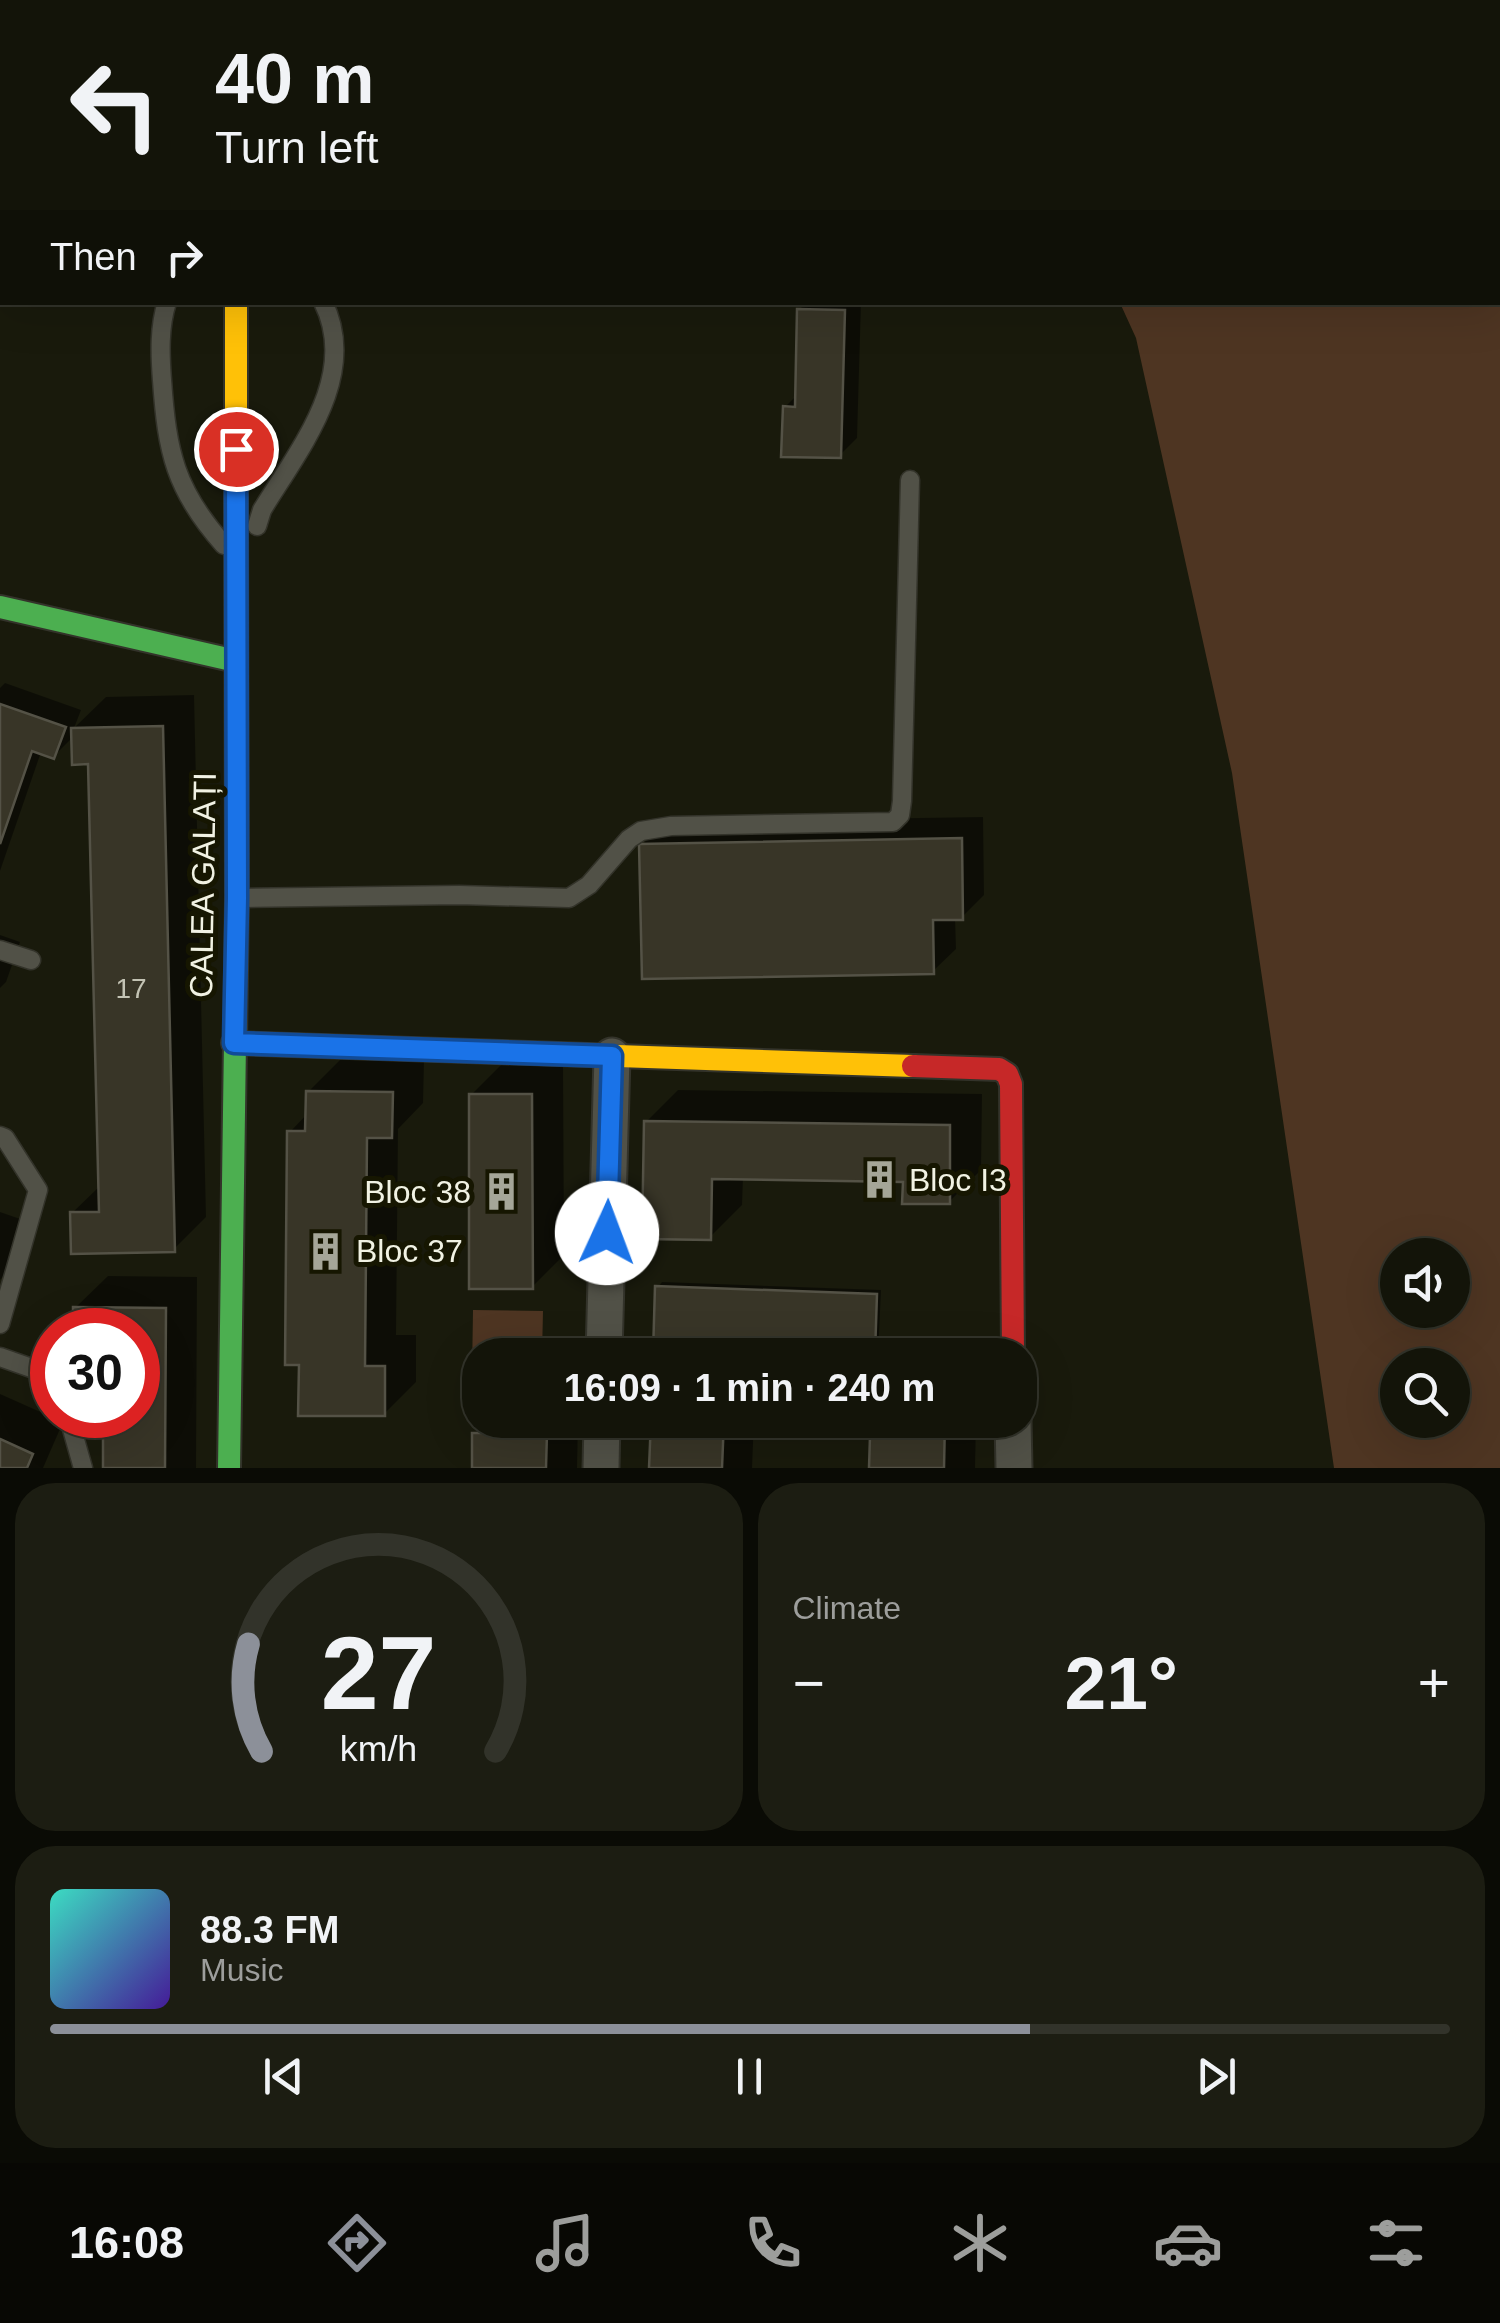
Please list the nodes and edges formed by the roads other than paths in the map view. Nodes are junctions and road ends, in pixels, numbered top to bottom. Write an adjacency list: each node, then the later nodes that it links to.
1 (167, 305): 5 (lane)
2 (236, 305): 5 (street, CALEA GALAȚI)
3 (324, 305): 6 (lane)
4 (910, 480): 9 (lane)
5 (236, 558): 6 (street, CALEA GALAȚI)
6 (236, 594): 8 (street, CALEA GALAȚI)
7 (0, 607): 8 (street)
8 (236, 660): 9 (street, CALEA GALAȚI)
9 (237, 898): 12 (street, CALEA GALAȚI)
10 (0, 950): 11 (lane)
11 (31, 960)
12 (234, 1043): 13 (street); 24 (street, CALEA GALAȚI)
13 (612, 1056): 16 (street); 17 (street)
14 (0, 1136): 15 (lane)
15 (0, 1324)
16 (604, 1338)
17 (1013, 1338)
18 (0, 1356): 19 (lane)
19 (30, 1367)
20 (75, 1438): 23 (lane)
21 (602, 1438): 25 (street)
22 (1013, 1438): 26 (street)
23 (83, 1468)
24 (228, 1468)
25 (601, 1468)
26 (1014, 1468)

